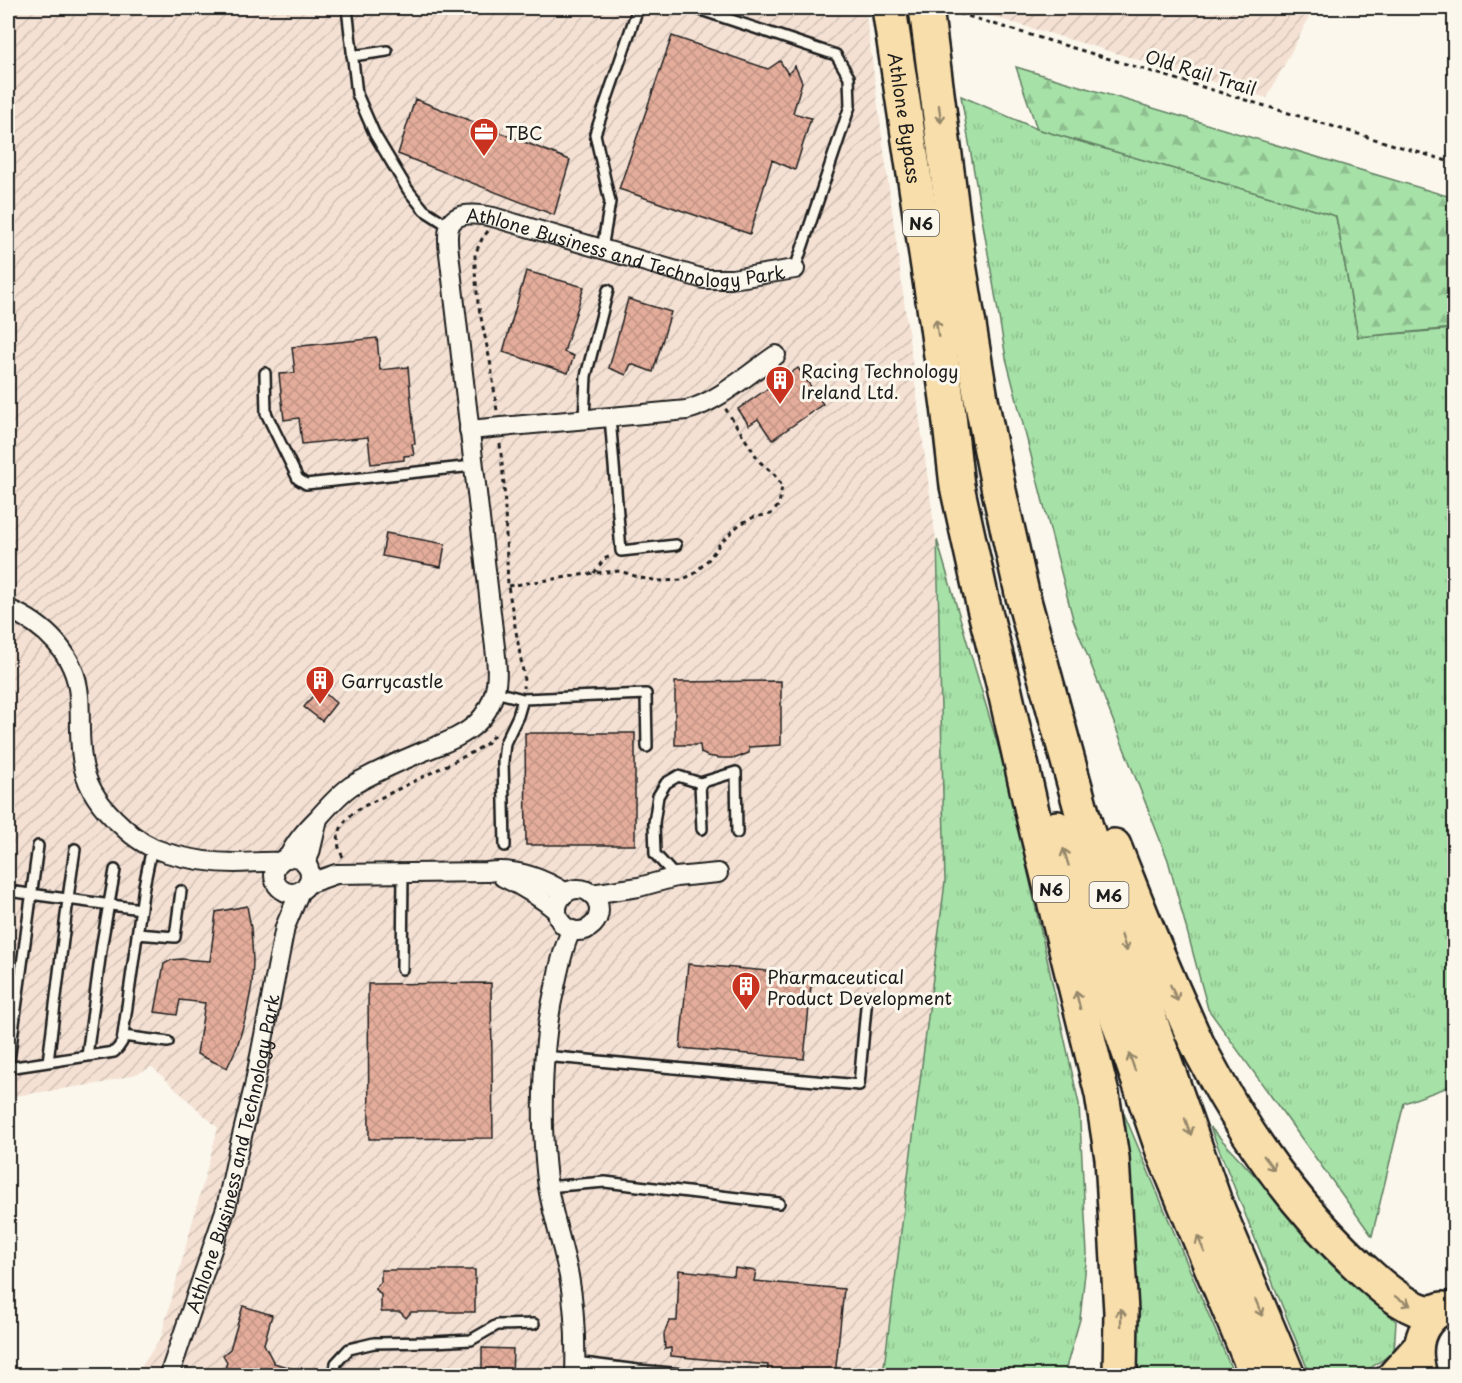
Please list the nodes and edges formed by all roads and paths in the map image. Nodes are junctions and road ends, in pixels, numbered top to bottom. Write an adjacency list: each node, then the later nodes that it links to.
1 (346, 8): 7 (lane)
2 (638, 8): 11 (lane)
3 (695, 8): 12 (lane)
4 (889, 8): 18 (highway, Athlone Bypass / N6, one-way to 4)
5 (938, 9): 8 (path, Old Rail Trail); 17 (highway, Athlone Bypass / N6, one-way to 17)
6 (387, 51): 7 (lane)
7 (352, 56): 10 (lane)
8 (1455, 163)
9 (499, 218): 10 (street, Athlone Business and Technology Park); 11 (street, Athlone Business and Technology Park); 21 (path)
10 (449, 226): 22 (street, Athlone Business and Technology Park)
11 (602, 249): 12 (street, Athlone Business and Technology Park)
12 (795, 269)
13 (608, 290): 20 (lane)
14 (776, 355): 16 (street)
15 (265, 373): 23 (lane)
16 (717, 397): 19 (street); 26 (path)
17 (981, 399): 74 (highway, N6, one-way to 74); 84 (highway, M6, one-way to 84)
18 (948, 406): 82 (highway, N6, one-way to 18); 83 (highway, M6, one-way to 18)
19 (610, 417): 20 (street); 25 (lane)
20 (584, 420): 21 (street)
21 (498, 427): 22 (street); 27 (path)
22 (469, 430): 23 (street, Athlone Business and Technology Park)
23 (473, 466): 29 (street, Athlone Business and Technology Park)
24 (676, 545): 25 (lane)
25 (621, 551): 26 (path)
26 (594, 573): 27 (path)
27 (508, 586): 30 (path)
28 (8, 609): 38 (street)
29 (495, 692): 30 (lane); 40 (street, Athlone Business and Technology Park)
30 (522, 699): 32 (lane); 37 (lane)
31 (499, 730): 42 (path)
32 (648, 747)
33 (700, 783): 34 (lane); 35 (lane); 47 (lane)
34 (702, 829)
35 (737, 833)
36 (38, 846): 55 (lane)
37 (505, 846)
38 (154, 848): 41 (street); 58 (lane)
39 (75, 849): 56 (lane)
40 (295, 862): 41 (street); 42 (street); 48 (street, Athlone Business and Technology Park); 50 (street, Athlone Business and Technology Park)
41 (233, 863): 48 (street)
42 (342, 868): 45 (street); 50 (street)
43 (115, 870): 57 (lane)
44 (487, 872): 45 (street); 53 (street); 59 (street)
45 (403, 873): 64 (lane)
46 (718, 873): 47 (street)
47 (676, 877): 49 (street)
48 (277, 884): 50 (street); 61 (street, Athlone Business and Technology Park)
49 (639, 887): 54 (street); 60 (street)
50 (304, 888): 61 (street, Athlone Business and Technology Park)
51 (8, 891): 55 (lane)
52 (181, 891): 63 (lane)
53 (566, 893): 54 (street); 59 (street)
54 (591, 894): 60 (street)
55 (32, 895): 56 (lane); 71 (lane)
56 (68, 900): 57 (lane); 70 (lane)
57 (109, 904): 58 (lane); 68 (lane)
58 (141, 909): 63 (lane)
59 (557, 910): 62 (street)
60 (599, 913): 62 (street)
61 (285, 927): 79 (street, Athlone Business and Technology Park)
62 (572, 930): 69 (street)
63 (137, 933): 66 (lane)
64 (402, 969)
65 (867, 996): 69 (lane)
66 (123, 1036): 67 (lane); 68 (lane)
67 (168, 1042)
68 (87, 1056): 70 (lane)
69 (544, 1056): 72 (street)
70 (48, 1062): 71 (lane)
71 (8, 1068)
72 (548, 1188): 73 (lane); 77 (street)
73 (779, 1203)
74 (1449, 1307): 76 (main road)
75 (534, 1324): 80 (lane)
76 (1418, 1346): 85 (main road); 86 (main road)
77 (575, 1369): 78 (lane)
78 (637, 1373): 81 (lane)
79 (169, 1376)
80 (334, 1376)
81 (705, 1376)
82 (1120, 1376)
83 (1257, 1376)
84 (1288, 1376)
85 (1391, 1376)
86 (1423, 1376)

